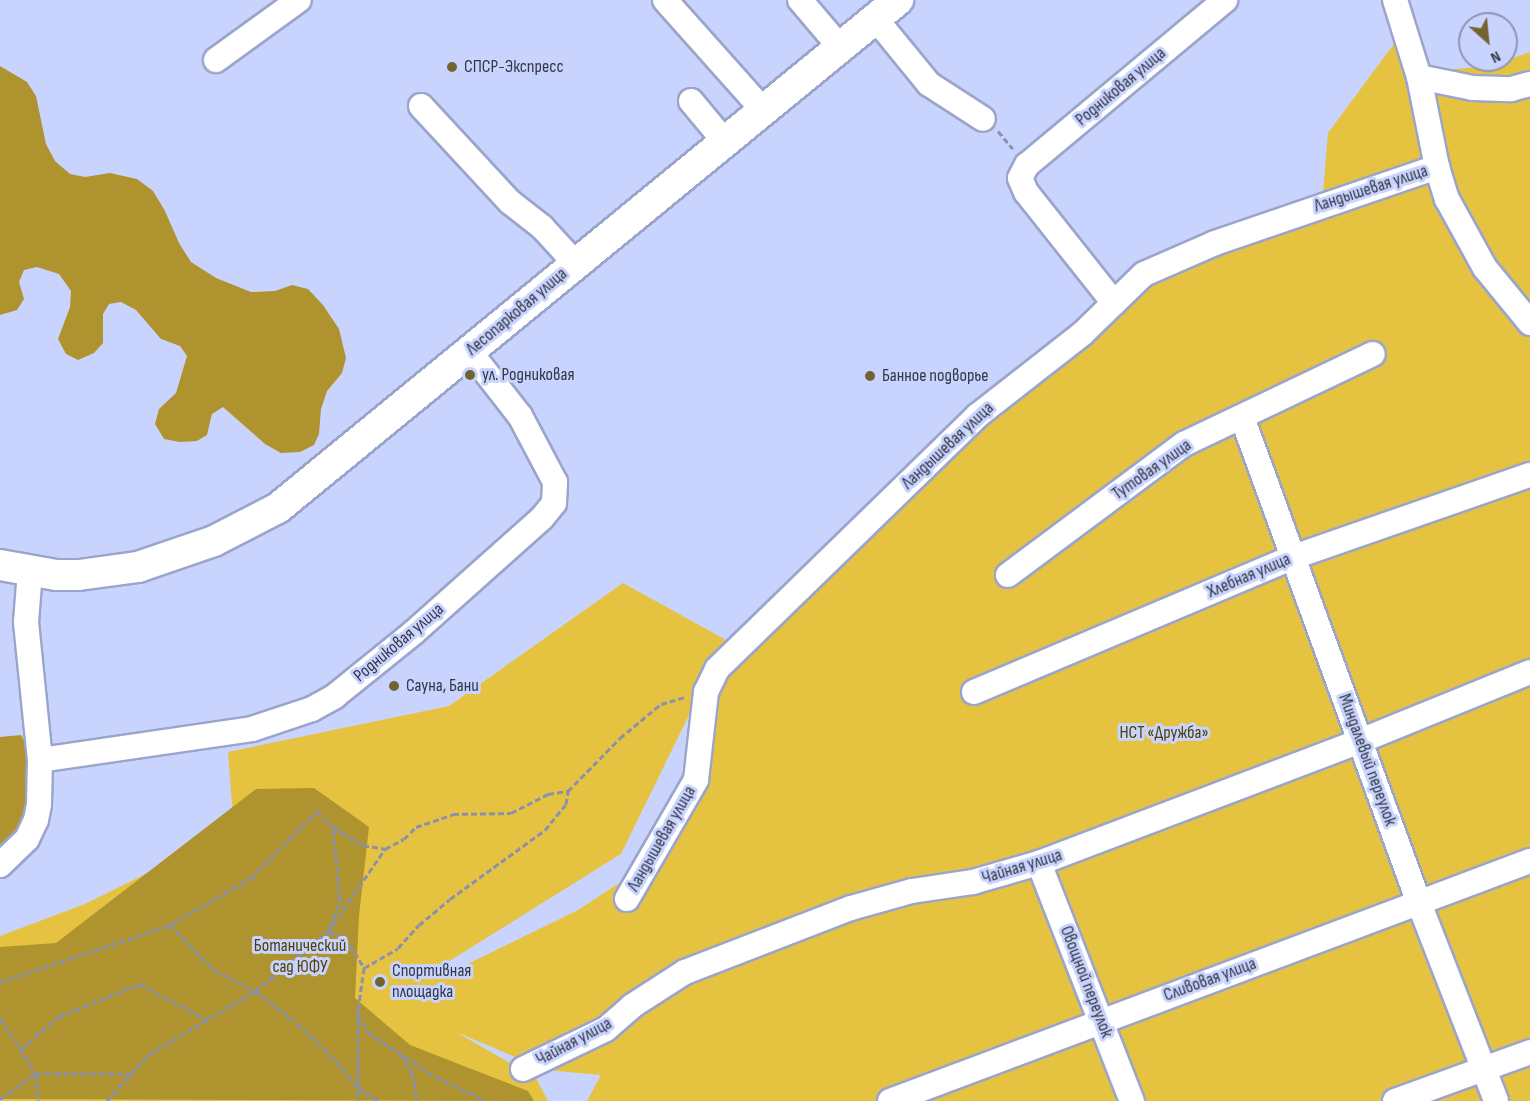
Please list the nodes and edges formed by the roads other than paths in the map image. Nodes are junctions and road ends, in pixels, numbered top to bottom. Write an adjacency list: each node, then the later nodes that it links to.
1 (299, 0): 8 (street)
2 (665, 0): 13 (street)
3 (800, 0): 7 (street)
4 (1225, 0): 18 (street, Родниковая улица)
5 (1395, 0): 9 (street)
6 (886, 9): 7 (main road, Лесопарковая улица); 14 (street)
7 (840, 47): 13 (main road, Лесопарковая улица)
8 (216, 60)
9 (1419, 78): 10 (street); 16 (street)
10 (1530, 84)
11 (691, 101): 15 (street)
12 (421, 106): 17 (street)
13 (763, 110): 15 (main road, Лесопарковая улица)
14 (982, 119)
15 (726, 142): 17 (main road, Лесопарковая улица)
16 (1437, 167): 18 (street, Ландышевая улица); 19 (street)
17 (575, 263): 20 (main road, Лесопарковая улица)
18 (1114, 303): 35 (street, Ландышевая улица)
19 (1530, 323)
20 (470, 352): 26 (main road, Лесопарковая улица); 31 (street, Родниковая улица)
21 (1373, 354): 22 (street, Тутовая улица)
22 (1242, 417): 24 (street, Миндалевый переулок); 27 (street, Тутовая улица)
23 (1530, 475): 24 (street, Хлебная улица)
24 (1292, 558): 29 (street, Хлебная улица); 30 (street, Миндалевый переулок)
25 (0, 565): 26 (main road, Лесопарковая улица)
26 (30, 571): 31 (street)
27 (1008, 575)
28 (1530, 672): 30 (street, Чайная улица)
29 (974, 692)
30 (1360, 741): 33 (street, Чайная улица); 36 (street, Миндалевый переулок)
31 (40, 760): 34 (street)
32 (1530, 861): 36 (street, Сливовая улица)
33 (1039, 863): 37 (street, Овощной переулок); 39 (street, Чайная улица)
34 (0, 865)
35 (627, 898)
36 (1419, 903): 37 (street, Сливовая улица); 40 (street, Миндалевый переулок)
37 (1102, 1020): 41 (street, Сливовая улица); 42 (street, Овощной переулок)
38 (1530, 1052): 40 (street)
39 (523, 1069)
40 (1484, 1070): 43 (street); 44 (street, Миндалевый переулок)
41 (890, 1101)
42 (1132, 1101)
43 (1395, 1101)
44 (1496, 1101)

